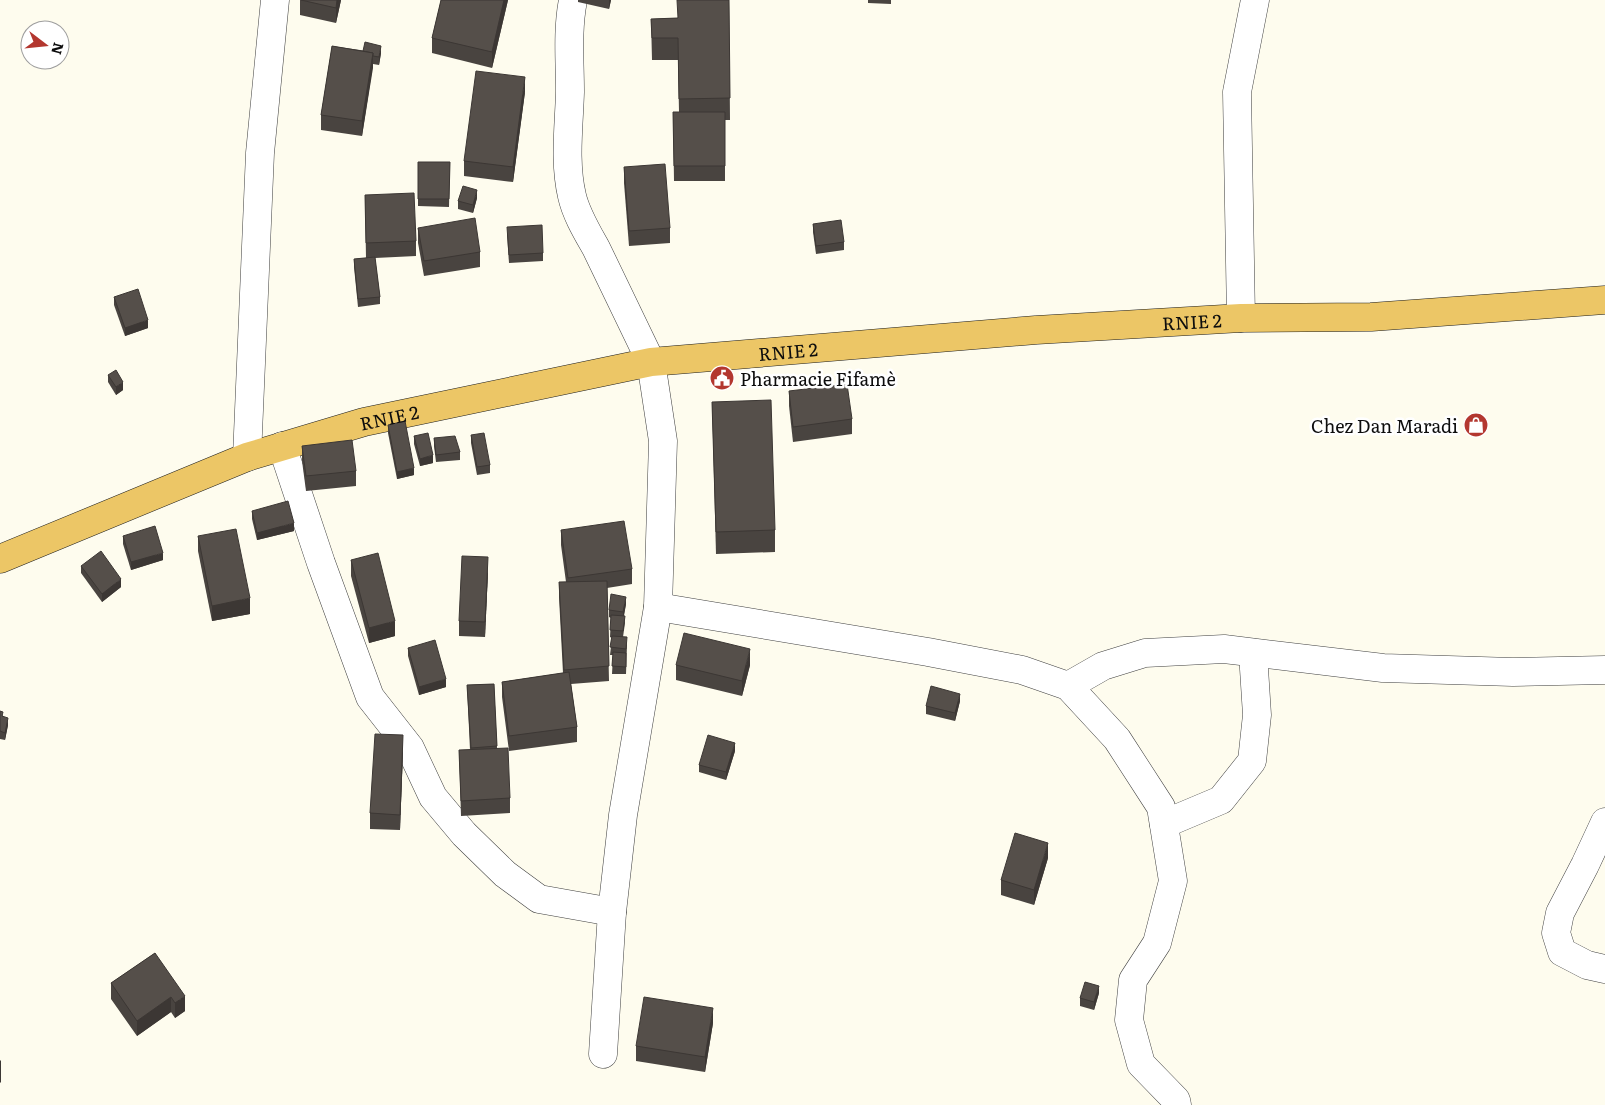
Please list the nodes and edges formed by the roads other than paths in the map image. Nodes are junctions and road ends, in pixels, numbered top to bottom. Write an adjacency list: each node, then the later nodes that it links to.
1 (276, 0): 8 (street)
2 (573, 0): 6 (street)
3 (1255, 0): 5 (street)
4 (1605, 300): 5 (highway, RNIE 2 / RNIE 2)
5 (1241, 318): 6 (highway, RNIE 2 / RNIE 2)
6 (651, 362): 7 (highway, RNIE 2 / RNIE 2); 10 (street)
7 (282, 446): 8 (highway, RNIE 2 / RNIE 2); 16 (street)
8 (247, 457): 9 (highway, RNIE 2 / RNIE 2)
9 (0, 558)
10 (658, 607): 13 (street); 16 (street)
11 (1253, 653): 12 (street); 13 (street); 15 (street)
12 (1605, 670)
13 (1068, 686): 15 (street)
14 (1605, 822): 17 (street)
15 (1164, 824): 19 (street)
16 (612, 912): 18 (street)
17 (1605, 969)
18 (603, 1054)
19 (1177, 1105)

